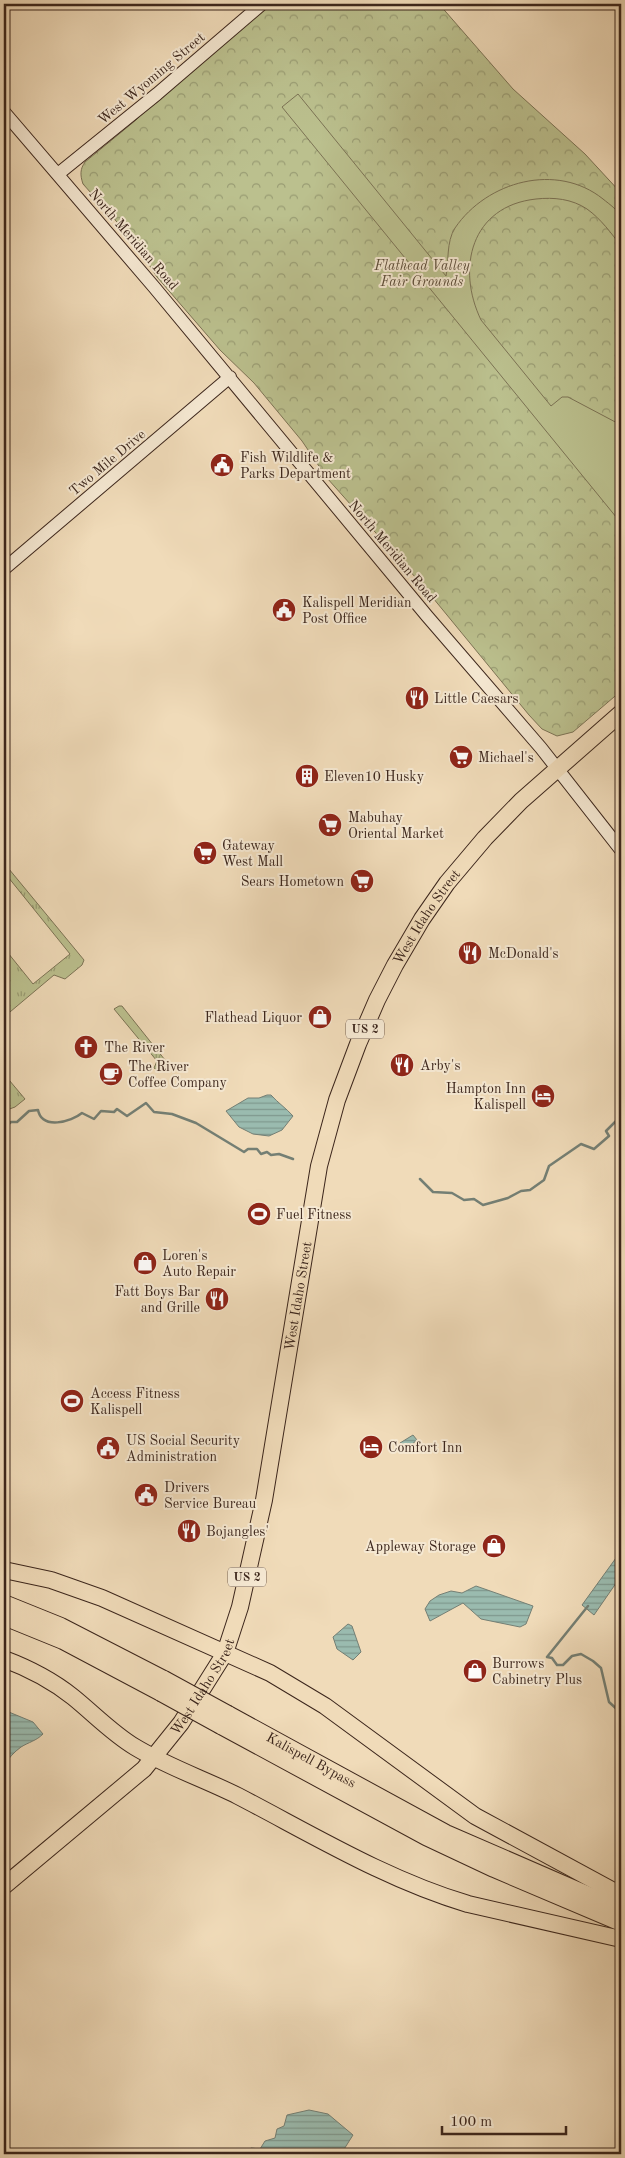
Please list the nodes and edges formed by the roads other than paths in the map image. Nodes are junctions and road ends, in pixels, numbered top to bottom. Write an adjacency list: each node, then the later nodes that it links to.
1 (262, 4): 3 (main road, West Wyoming Street)
2 (4, 112): 3 (main road, North Meridian Road)
3 (58, 174): 4 (main road, North Meridian Road)
4 (230, 377): 5 (main road, Two Mile Drive); 7 (main road, North Meridian Road)
5 (4, 569)
6 (621, 713): 7 (highway, West Idaho Street / US 2)
7 (557, 768): 8 (main road, North Meridian Road); 12 (highway, West Idaho Street / US 2)
8 (621, 850)
9 (4, 1570): 12 (highway)
10 (4, 1603): 14 (highway, Kalispell Bypass)
11 (4, 1617): 14 (highway, Kalispell Bypass)
12 (225, 1653): 16 (highway, West Idaho Street / US 2); 18 (highway)
13 (4, 1659): 16 (highway)
14 (162, 1686): 15 (highway, Kalispell Bypass, bridge)
15 (225, 1720): 19 (highway, Kalispell Bypass); 20 (highway, Kalispell Bypass)
16 (153, 1758): 17 (highway, West Idaho Street / US 2); 21 (highway)
17 (4, 1886)
18 (621, 1895)
19 (621, 1909)
20 (621, 1923)
21 (621, 1939)

